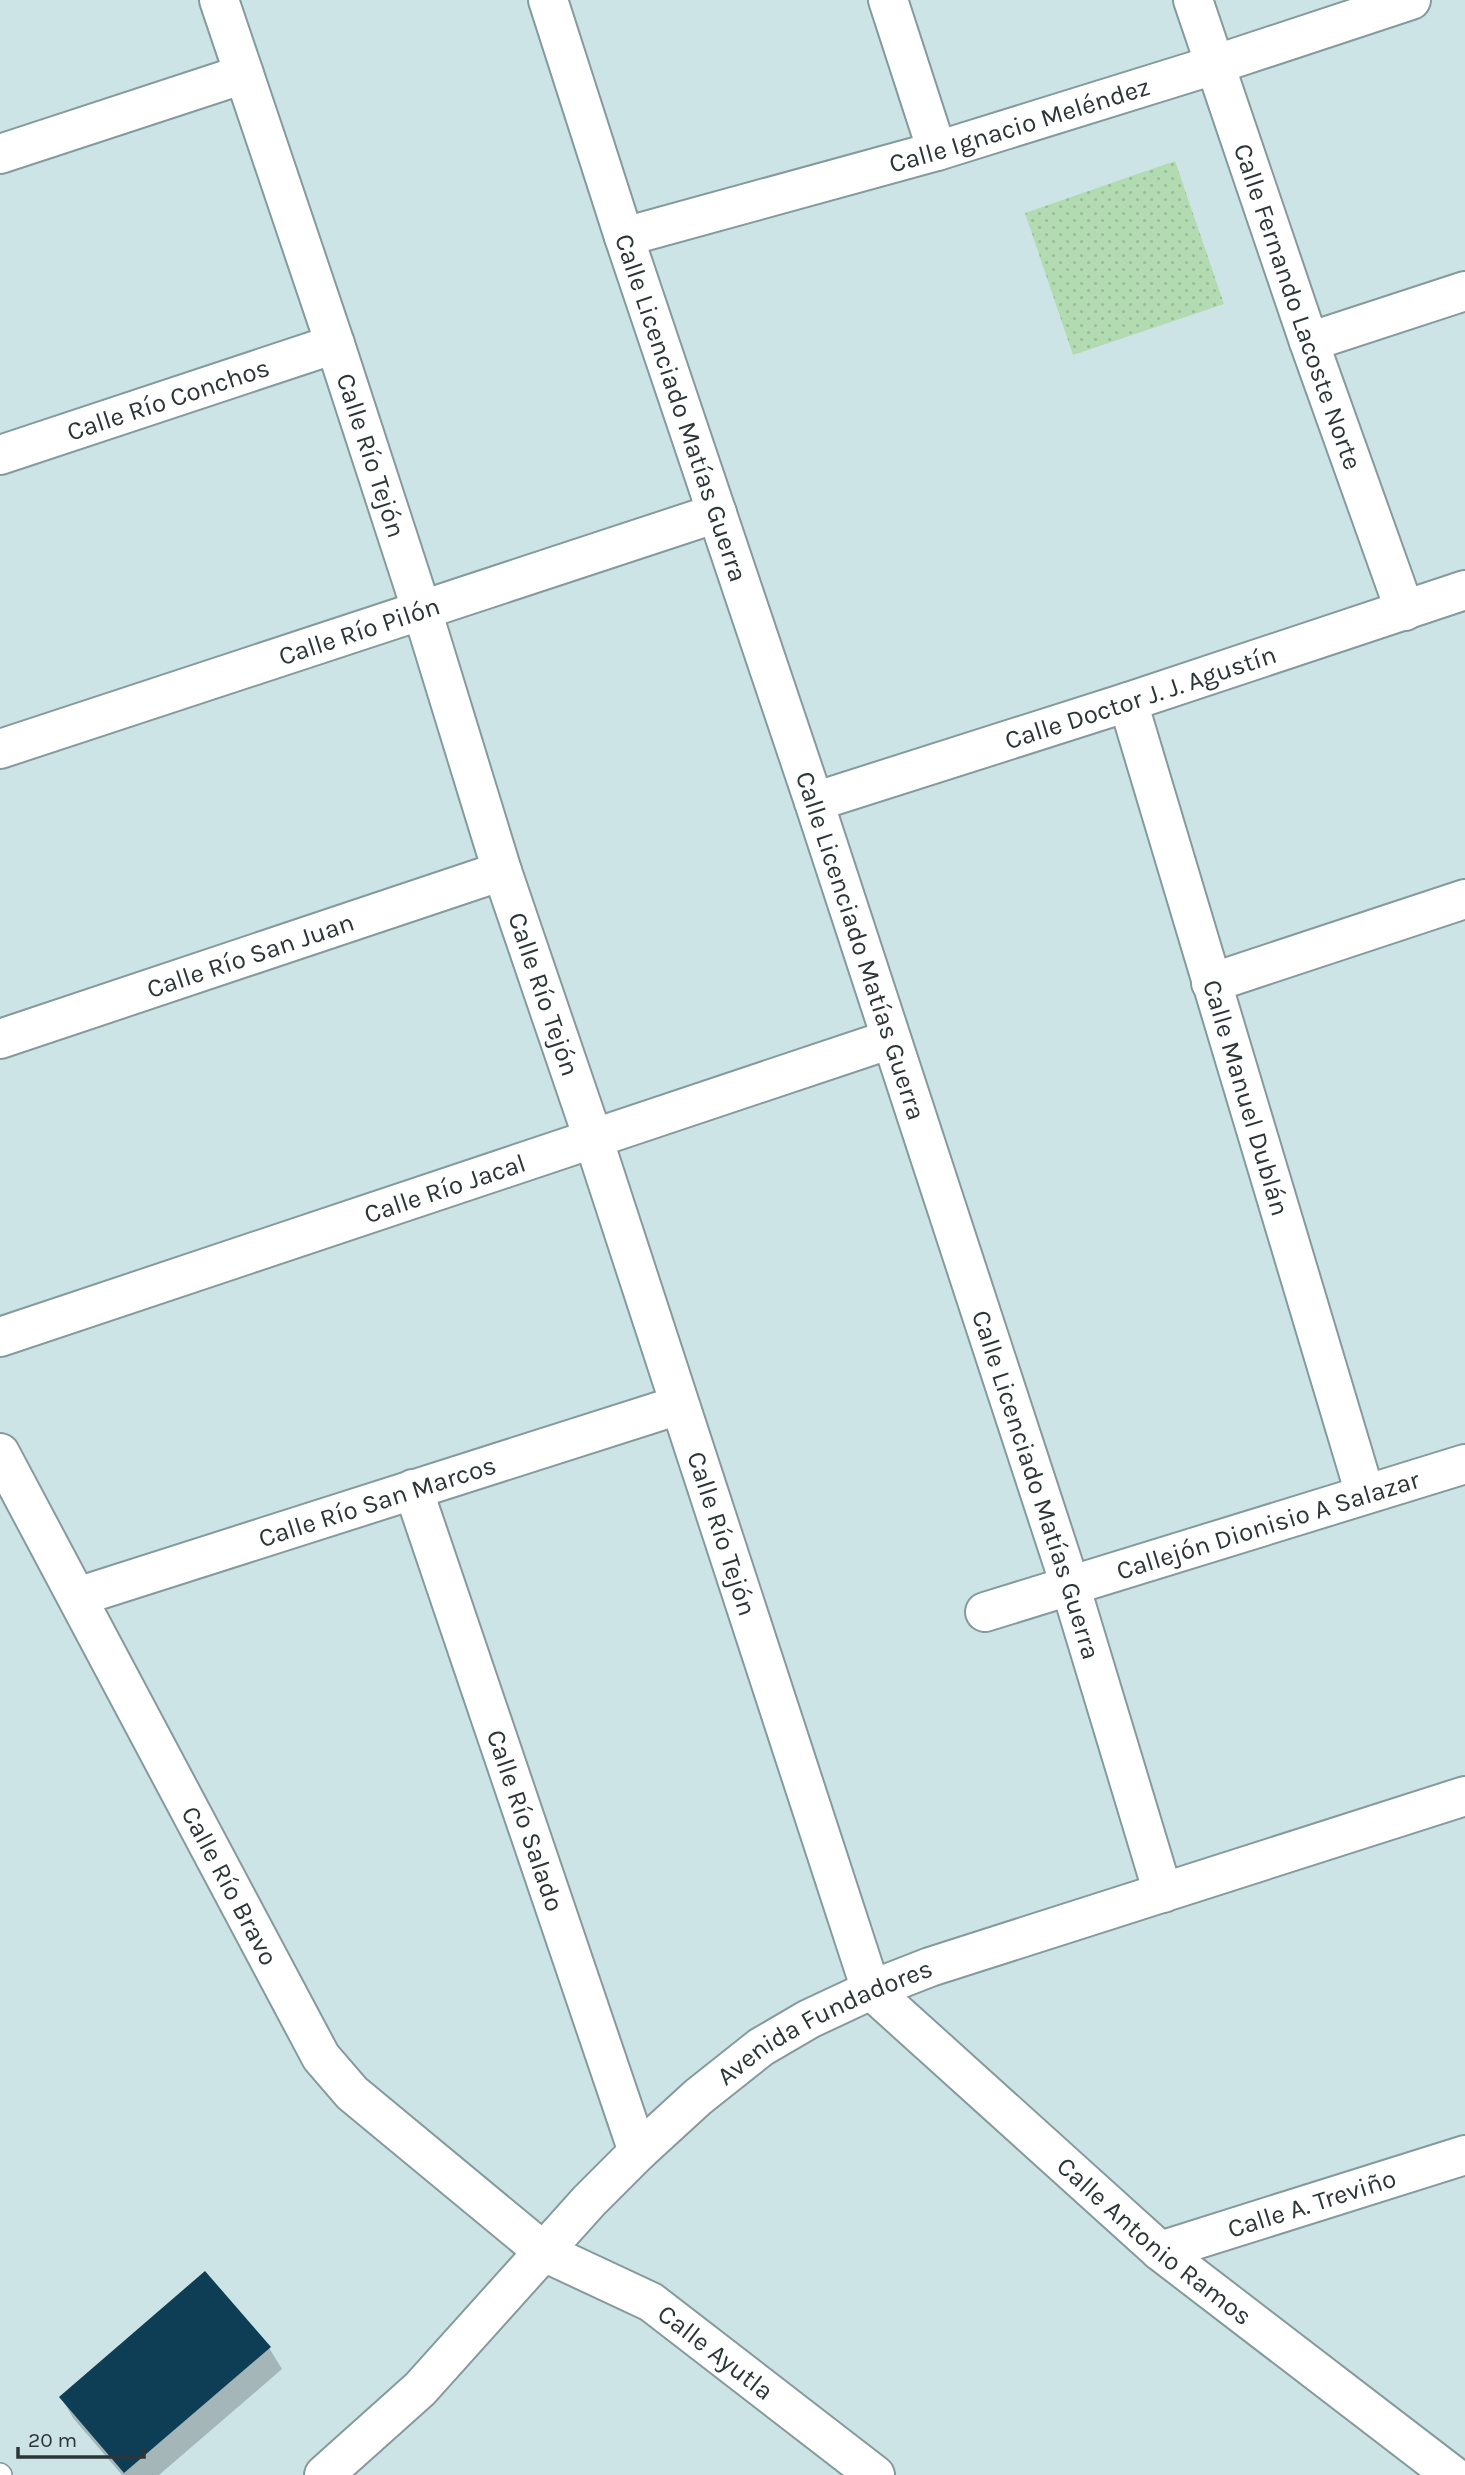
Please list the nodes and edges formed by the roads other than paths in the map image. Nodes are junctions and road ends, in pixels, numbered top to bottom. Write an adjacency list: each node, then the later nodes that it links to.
1 (219, 0): 7 (street, Calle Río Tejón)
2 (548, 0): 10 (street, Calle Licenciado Matías Guerra)
3 (888, 0): 8 (street)
4 (1193, 0): 6 (street, Calle Fernando Lacoste Norte)
5 (1411, 0): 6 (street, Calle Ignacio Meléndez)
6 (1214, 65): 8 (street, Calle Ignacio Meléndez); 12 (street, Calle Fernando Lacoste Norte)
7 (243, 74): 9 (street); 13 (street, Calle Río Tejón)
8 (937, 151): 10 (street, Calle Ignacio Meléndez)
9 (0, 155)
10 (624, 237): 15 (street, Calle Licenciado Matías Guerra)
11 (1465, 290): 12 (street)
12 (1309, 342): 18 (street, Calle Fernando Lacoste Norte)
13 (335, 344): 14 (street, Calle Río Conchos); 17 (street, Calle Río Tejón)
14 (0, 455)
15 (718, 513): 17 (street, Calle Río Pilón); 21 (street, Calle Licenciado Matías Guerra)
16 (1465, 590): 18 (street, Calle Doctor J. J. Agustín)
17 (422, 611): 20 (street, Calle Río Pilón); 22 (street, Calle Río Tejón)
18 (1405, 611): 19 (street, Calle Doctor J. J. Agustín)
19 (1128, 702): 21 (street, Calle Doctor J. J. Agustín); 24 (street, Calle Manuel Dublán)
20 (0, 749)
21 (814, 802): 26 (street, Calle Licenciado Matías Guerra)
22 (502, 871): 25 (street, Calle Río San Juan); 27 (street, Calle Río Tejón)
23 (1465, 899): 24 (street)
24 (1211, 984): 33 (street, Calle Manuel Dublán)
25 (0, 1039)
26 (891, 1040): 27 (street, Calle Río Jacal); 34 (street, Calle Licenciado Matías Guerra)
27 (593, 1138): 28 (street, Calle Río Jacal); 29 (street, Calle Río Tejón)
28 (0, 1337)
29 (678, 1405): 32 (street, Calle Río San Marcos); 39 (street, Calle Río Tejón)
30 (0, 1453): 35 (street, Calle Río Bravo)
31 (1465, 1464): 33 (street, Callejón Dionisio A Salazar)
32 (413, 1489): 35 (street, Calle Río San Marcos); 40 (street, Calle Río Salado)
33 (1365, 1494): 34 (street, Callejón Dionisio A Salazar)
34 (1070, 1585): 36 (street); 38 (street, Calle Licenciado Matías Guerra)
35 (77, 1597): 42 (street, Calle Río Bravo)
36 (985, 1612)
37 (1465, 1796): 38 (street, Avenida Fundadores)
38 (1163, 1893): 39 (street, Avenida Fundadores)
39 (871, 1990): 40 (street, Avenida Fundadores); 43 (street, Calle Antonio Ramos)
40 (638, 2152): 42 (street, Avenida Fundadores)
41 (1465, 2155): 43 (street, Calle A. Treviño)
42 (544, 2252): 44 (street, Avenida Fundadores); 45 (street, Calle Ayutla)
43 (1160, 2252): 46 (street, Calle Antonio Ramos)
44 (340, 2470)
45 (875, 2475)
46 (1452, 2475)

